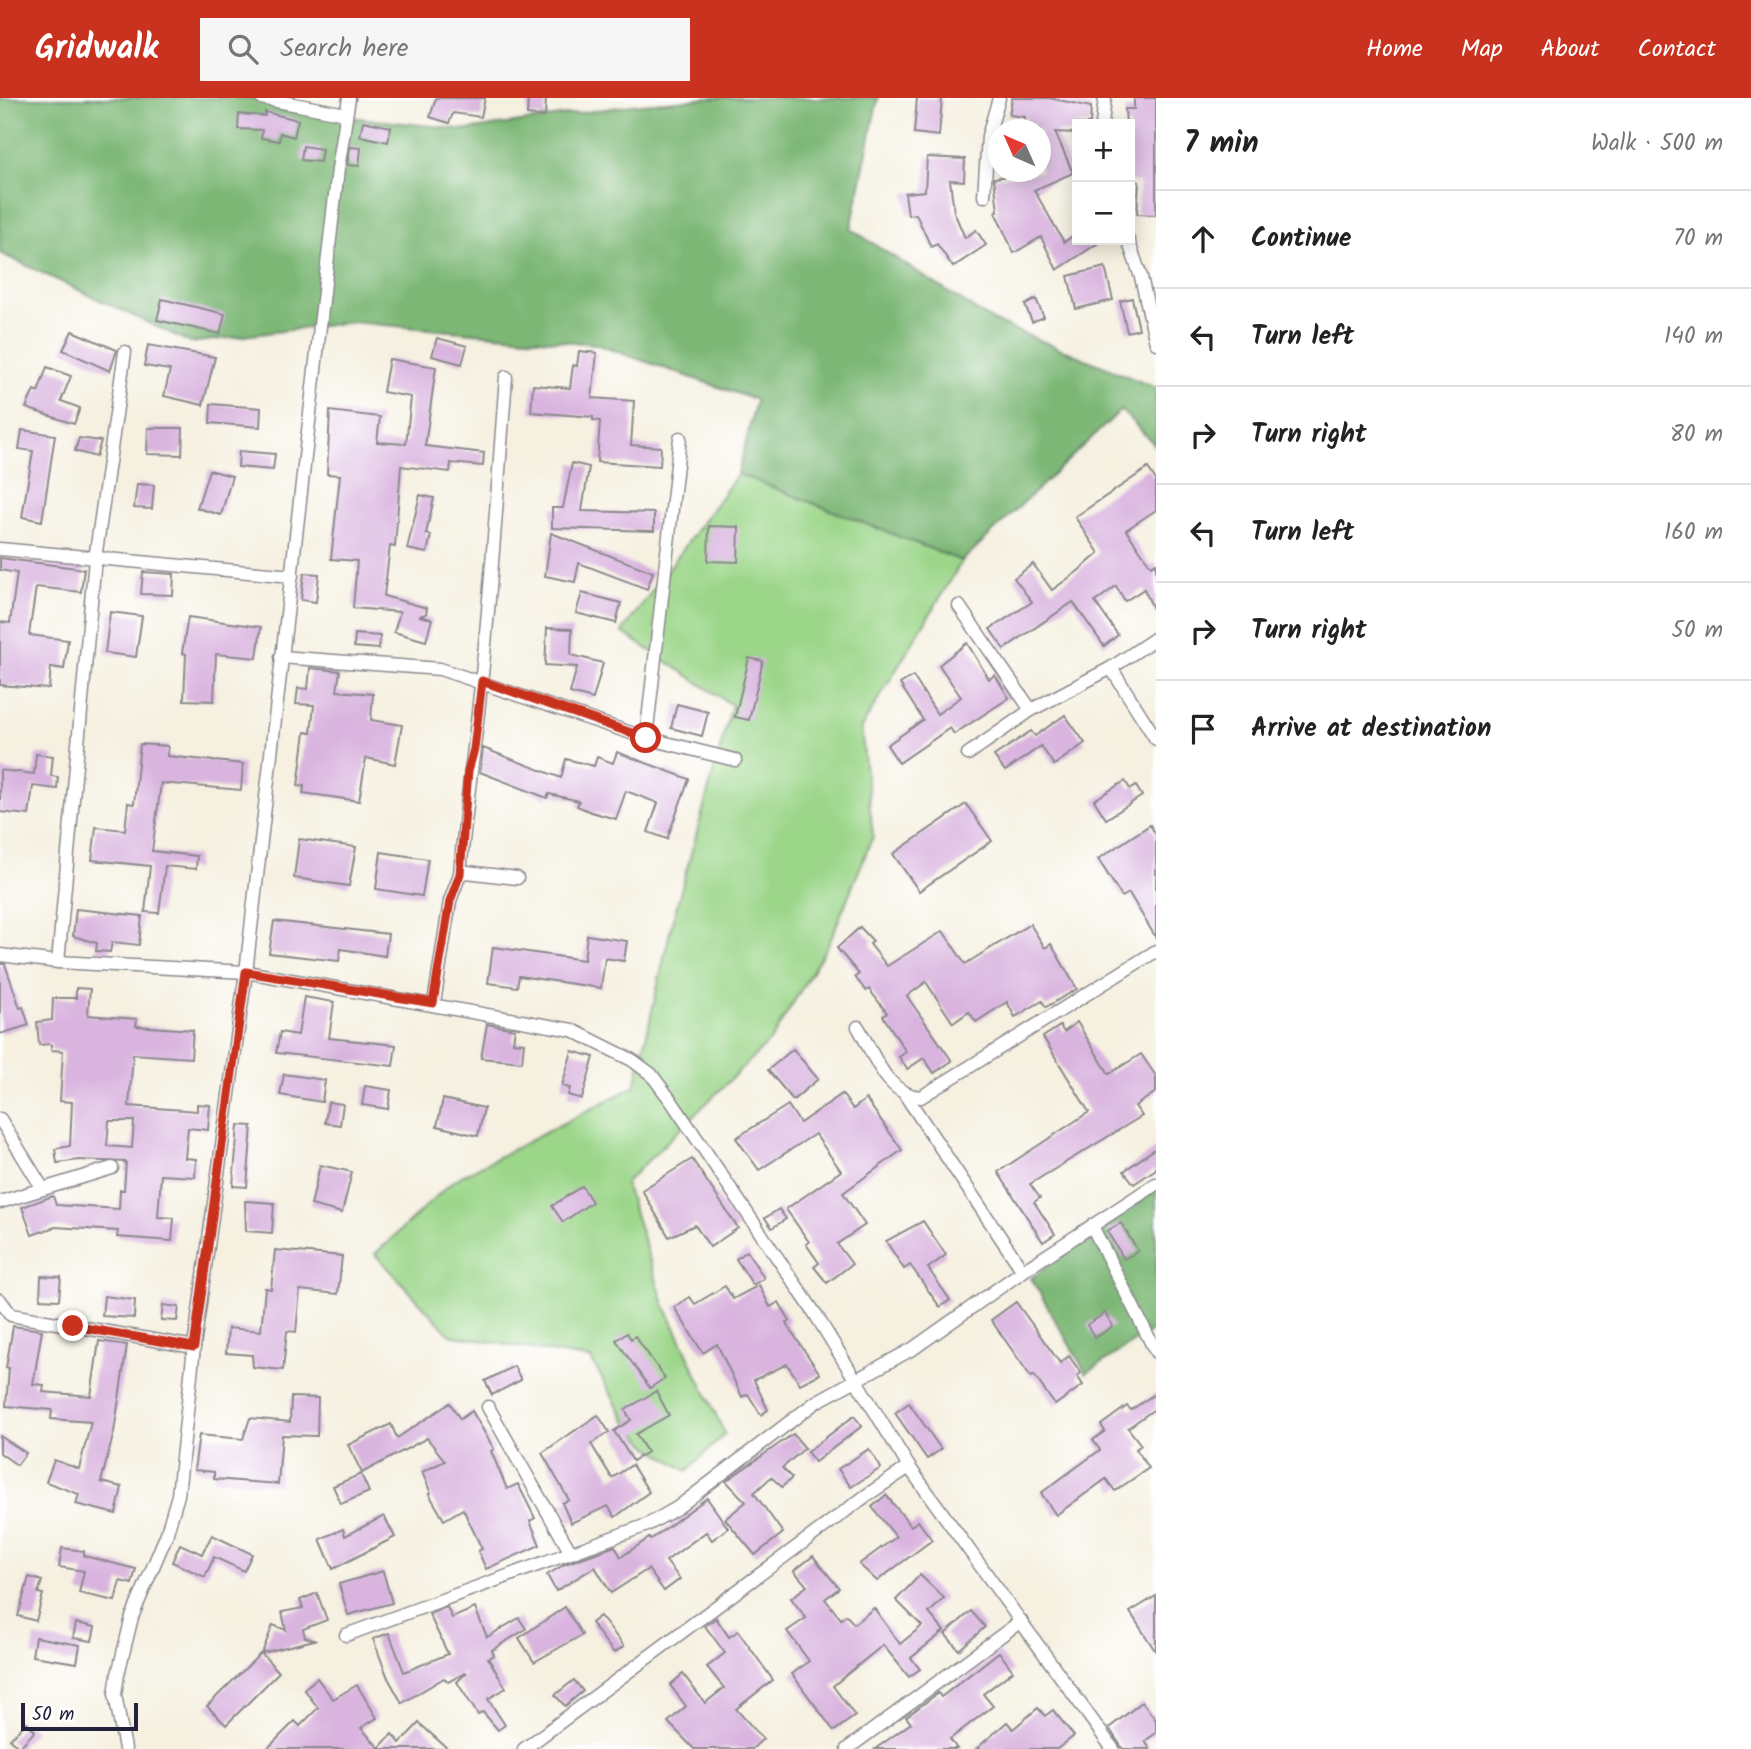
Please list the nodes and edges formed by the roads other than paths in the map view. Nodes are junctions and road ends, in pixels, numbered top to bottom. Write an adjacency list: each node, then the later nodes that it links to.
1 (261, 98): 5 (street)
2 (349, 98): 5 (street)
3 (999, 98): 7 (street)
4 (1105, 98): 6 (street)
5 (346, 114): 15 (street)
6 (1103, 119)
7 (984, 196)
8 (1130, 245): 9 (street)
9 (1156, 343)
10 (125, 352): 14 (street)
11 (506, 377): 20 (street)
12 (680, 438): 22 (street)
13 (0, 549): 14 (street)
14 (95, 559): 15 (street); 30 (street)
15 (292, 576): 18 (street)
16 (959, 606): 21 (street)
17 (1156, 638): 19 (street)
18 (281, 657): 20 (street); 31 (street)
19 (1111, 668): 21 (street); 23 (street)
20 (482, 681): 22 (street); 26 (street)
21 (1031, 710): 24 (street)
22 (646, 738): 25 (street)
23 (1156, 739)
24 (968, 754)
25 (735, 760)
26 (460, 874): 27 (street); 32 (street)
27 (517, 878)
28 (1156, 951): 34 (street)
29 (0, 955): 30 (street)
30 (58, 962): 31 (street)
31 (246, 972): 32 (street); 43 (street)
32 (433, 1003): 45 (street)
33 (858, 1027): 34 (street)
34 (906, 1096): 41 (street)
35 (0, 1119): 38 (street)
36 (112, 1168): 38 (street)
37 (1156, 1184): 40 (street)
38 (43, 1189): 39 (street)
39 (0, 1202)
40 (1092, 1226): 41 (street); 44 (street)
41 (1023, 1270): 45 (street)
42 (0, 1300): 43 (street)
43 (194, 1347): 51 (street)
44 (1156, 1352)
45 (855, 1379): 47 (street); 48 (street)
46 (488, 1407): 48 (street)
47 (909, 1467): 49 (street); 52 (street)
48 (571, 1553): 50 (street)
49 (1021, 1621): 53 (street); 54 (street)
50 (345, 1635)
51 (125, 1749)
52 (524, 1749)
53 (847, 1749)
54 (1113, 1749)

